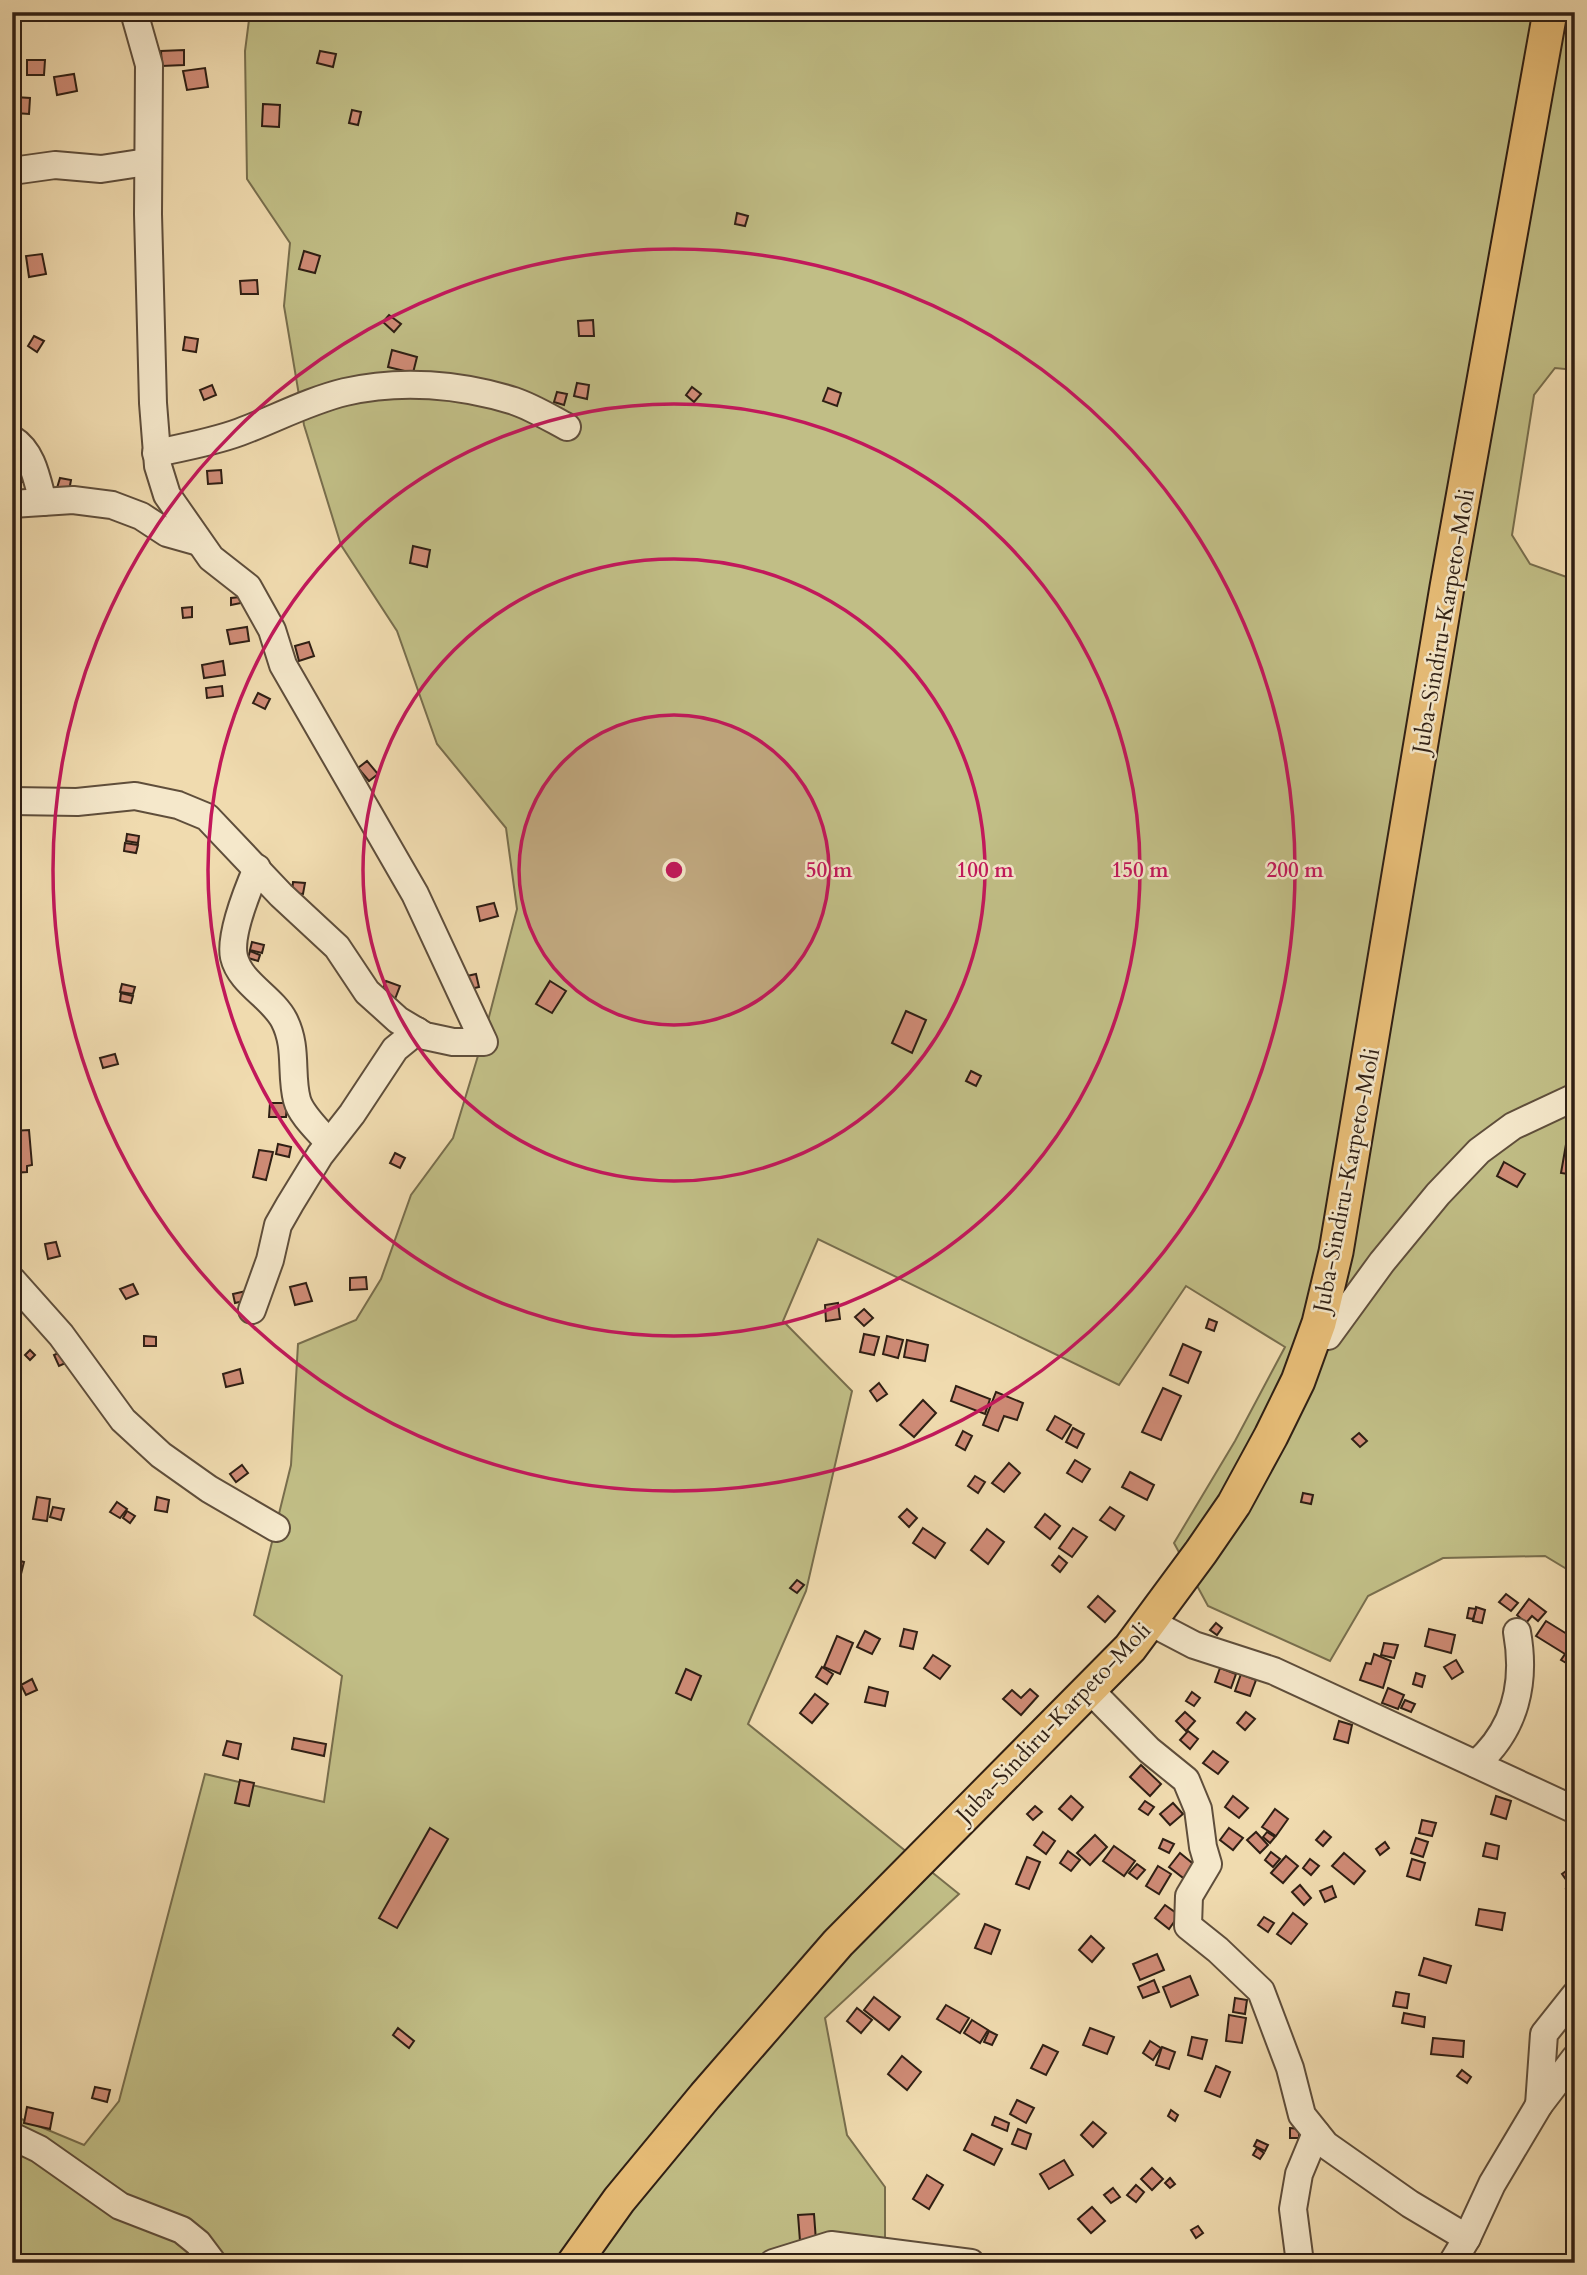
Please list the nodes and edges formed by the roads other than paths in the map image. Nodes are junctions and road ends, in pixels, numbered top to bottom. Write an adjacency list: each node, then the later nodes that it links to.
1 (134, 12): 3 (street)
2 (1550, 12): 20 (main road, Juba-Sindiru-Karpeto-Moli)
3 (147, 162): 4 (street); 7 (street)
4 (12, 171)
5 (567, 427): 7 (street)
6 (12, 439): 8 (street)
7 (156, 453): 10 (street)
8 (43, 502): 9 (street); 10 (street)
9 (12, 504)
10 (199, 542): 13 (street)
11 (12, 802): 12 (street)
12 (257, 868): 13 (street); 15 (street)
13 (416, 1031): 15 (street)
14 (1575, 1097): 18 (street)
15 (329, 1143): 17 (street)
16 (12, 1280): 19 (street)
17 (251, 1310)
18 (1328, 1336)
19 (276, 1528)
20 (1150, 1622): 22 (main road, Juba-Sindiru-Karpeto-Moli); 23 (street)
21 (1517, 1632): 23 (street)
22 (1089, 1689): 28 (street); 32 (main road, Juba-Sindiru-Karpeto-Moli)
23 (1476, 1764): 24 (street)
24 (1575, 1810)
25 (1575, 1995): 27 (street)
26 (1575, 2058): 27 (street)
27 (1539, 2105): 30 (street)
28 (1316, 2133): 30 (street); 35 (street)
29 (12, 2136): 31 (street)
30 (1467, 2238): 36 (street)
31 (213, 2263)
32 (574, 2263)
33 (774, 2263): 34 (street)
34 (971, 2263)
35 (1300, 2263)
36 (1452, 2263)

